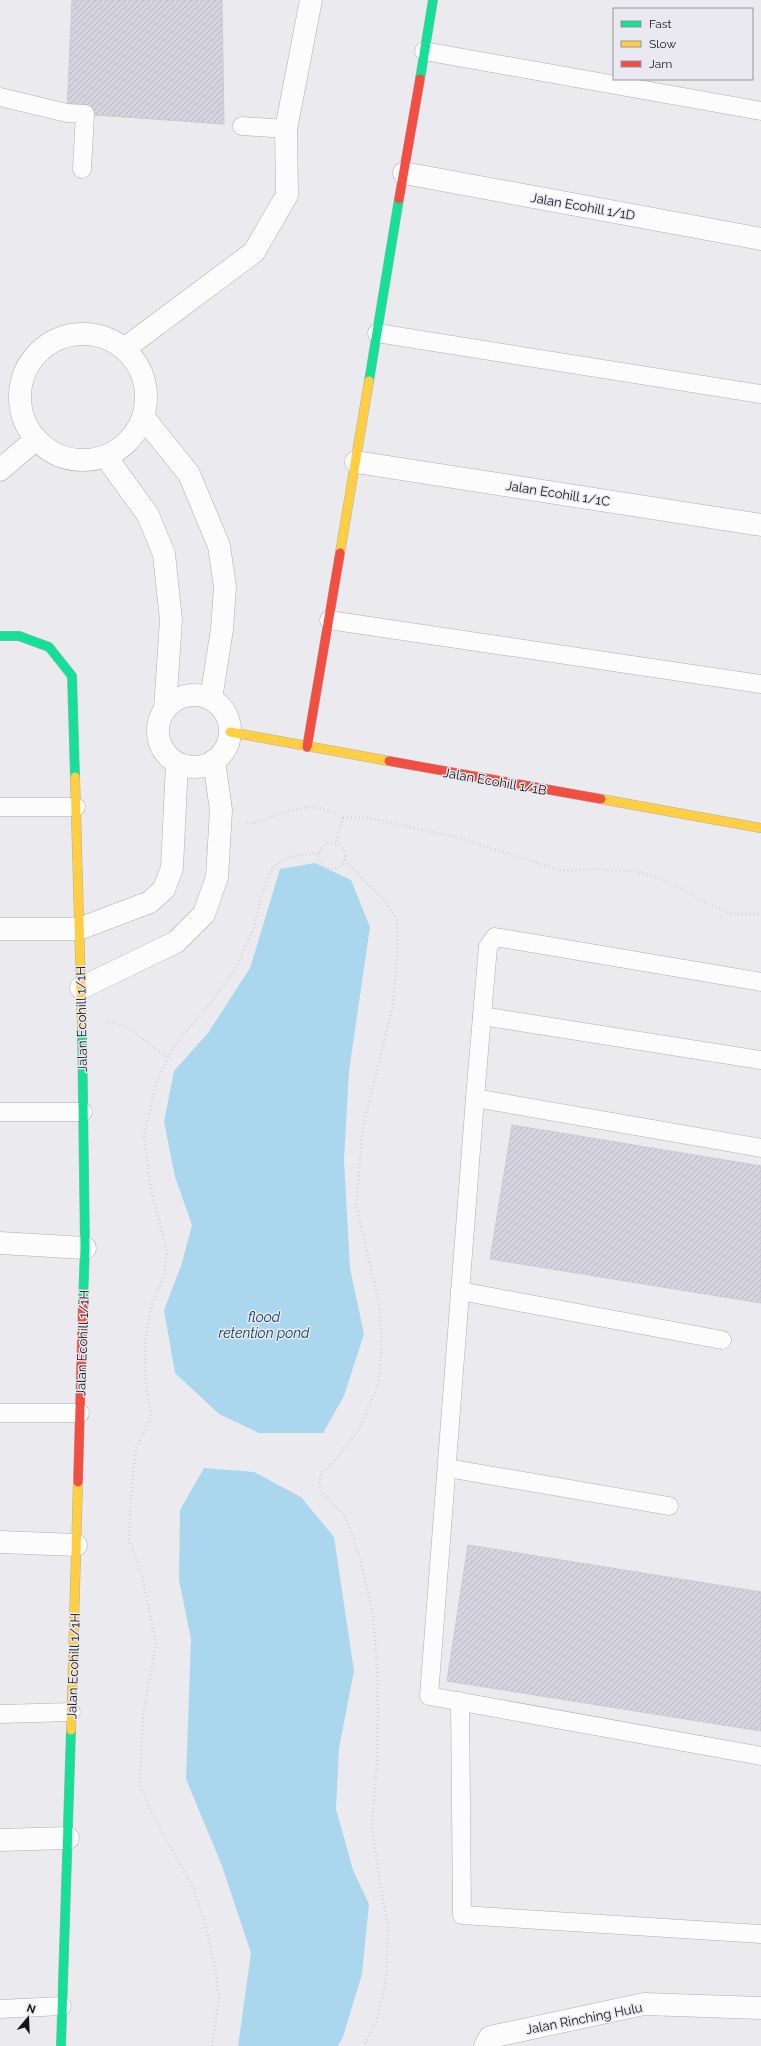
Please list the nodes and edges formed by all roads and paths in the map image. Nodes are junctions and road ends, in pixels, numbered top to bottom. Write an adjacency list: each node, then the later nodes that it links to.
1 (311, 0): 7 (street)
2 (433, 0): 3 (street)
3 (424, 51): 5 (lane); 9 (street)
4 (0, 97): 8 (lane)
5 (761, 111)
6 (242, 126): 7 (lane)
7 (286, 129): 12 (street)
8 (82, 169)
9 (404, 173): 10 (street, Jalan Ecohill 1/1D); 11 (street)
10 (761, 239)
11 (377, 333): 13 (lane); 17 (street)
12 (124, 349): 14 (street); 15 (street)
13 (761, 394)
14 (144, 418): 16 (street); 23 (street)
15 (36, 439): 16 (street); 18 (street)
16 (106, 457): 24 (street)
17 (356, 462): 19 (street, Jalan Ecohill 1/1C); 20 (street)
18 (0, 470)
19 (761, 525)
20 (329, 620): 22 (lane); 26 (street)
21 (0, 636): 30 (street, Jalan Ecohill 1/1H)
22 (761, 684)
23 (211, 699): 24 (street); 25 (street)
24 (165, 709): 28 (street)
25 (230, 732): 26 (street, Jalan Ecohill 1/1B); 27 (street)
26 (307, 747): 33 (street, Jalan Ecohill 1/1B)
27 (214, 761): 28 (street); 41 (street)
28 (177, 763): 39 (street)
29 (0, 807): 30 (lane)
30 (76, 807): 39 (street, Jalan Ecohill 1/1H)
31 (343, 818): 32 (path); 34 (path); 37 (path)
32 (245, 821)
33 (761, 828)
34 (335, 844): 35 (path); 36 (path)
35 (319, 853): 36 (path); 44 (path)
36 (344, 860): 72 (path)
37 (761, 914)
38 (0, 929): 39 (street)
39 (79, 929): 41 (street, Jalan Ecohill 1/1H)
40 (761, 982): 43 (lane)
41 (81, 988): 42 (street, Jalan Ecohill 1/1H)
42 (80, 1012): 44 (path); 48 (street, Jalan Ecohill 1/1H)
43 (482, 1016): 45 (lane); 46 (lane)
44 (168, 1058): 71 (path)
45 (761, 1060)
46 (475, 1098): 49 (lane); 52 (lane)
47 (0, 1112): 48 (lane)
48 (83, 1112): 51 (street, Jalan Ecohill 1/1H)
49 (761, 1148)
50 (0, 1243): 51 (street)
51 (85, 1248): 55 (street, Jalan Ecohill 1/1H)
52 (460, 1291): 53 (lane); 56 (lane)
53 (722, 1340)
54 (0, 1413): 55 (lane)
55 (80, 1413): 59 (street, Jalan Ecohill 1/1H)
56 (447, 1468): 57 (lane); 60 (lane)
57 (669, 1506)
58 (0, 1542): 59 (street)
59 (76, 1545): 61 (street, Jalan Ecohill 1/1H)
60 (460, 1701): 63 (lane); 66 (lane)
61 (71, 1712): 62 (lane); 64 (street, Jalan Ecohill 1/1H)
62 (0, 1714)
63 (761, 1756)
64 (68, 1838): 65 (street); 67 (street, Jalan Ecohill 1/1H)
65 (0, 1840)
66 (761, 1934)
67 (62, 2006): 69 (lane); 70 (street, Jalan Ecohill 1/1H)
68 (761, 2008): 73 (street, Jalan Rinching Hulu)
69 (0, 2009)
70 (61, 2046)
71 (212, 2046)
72 (364, 2046)
73 (485, 2046)

